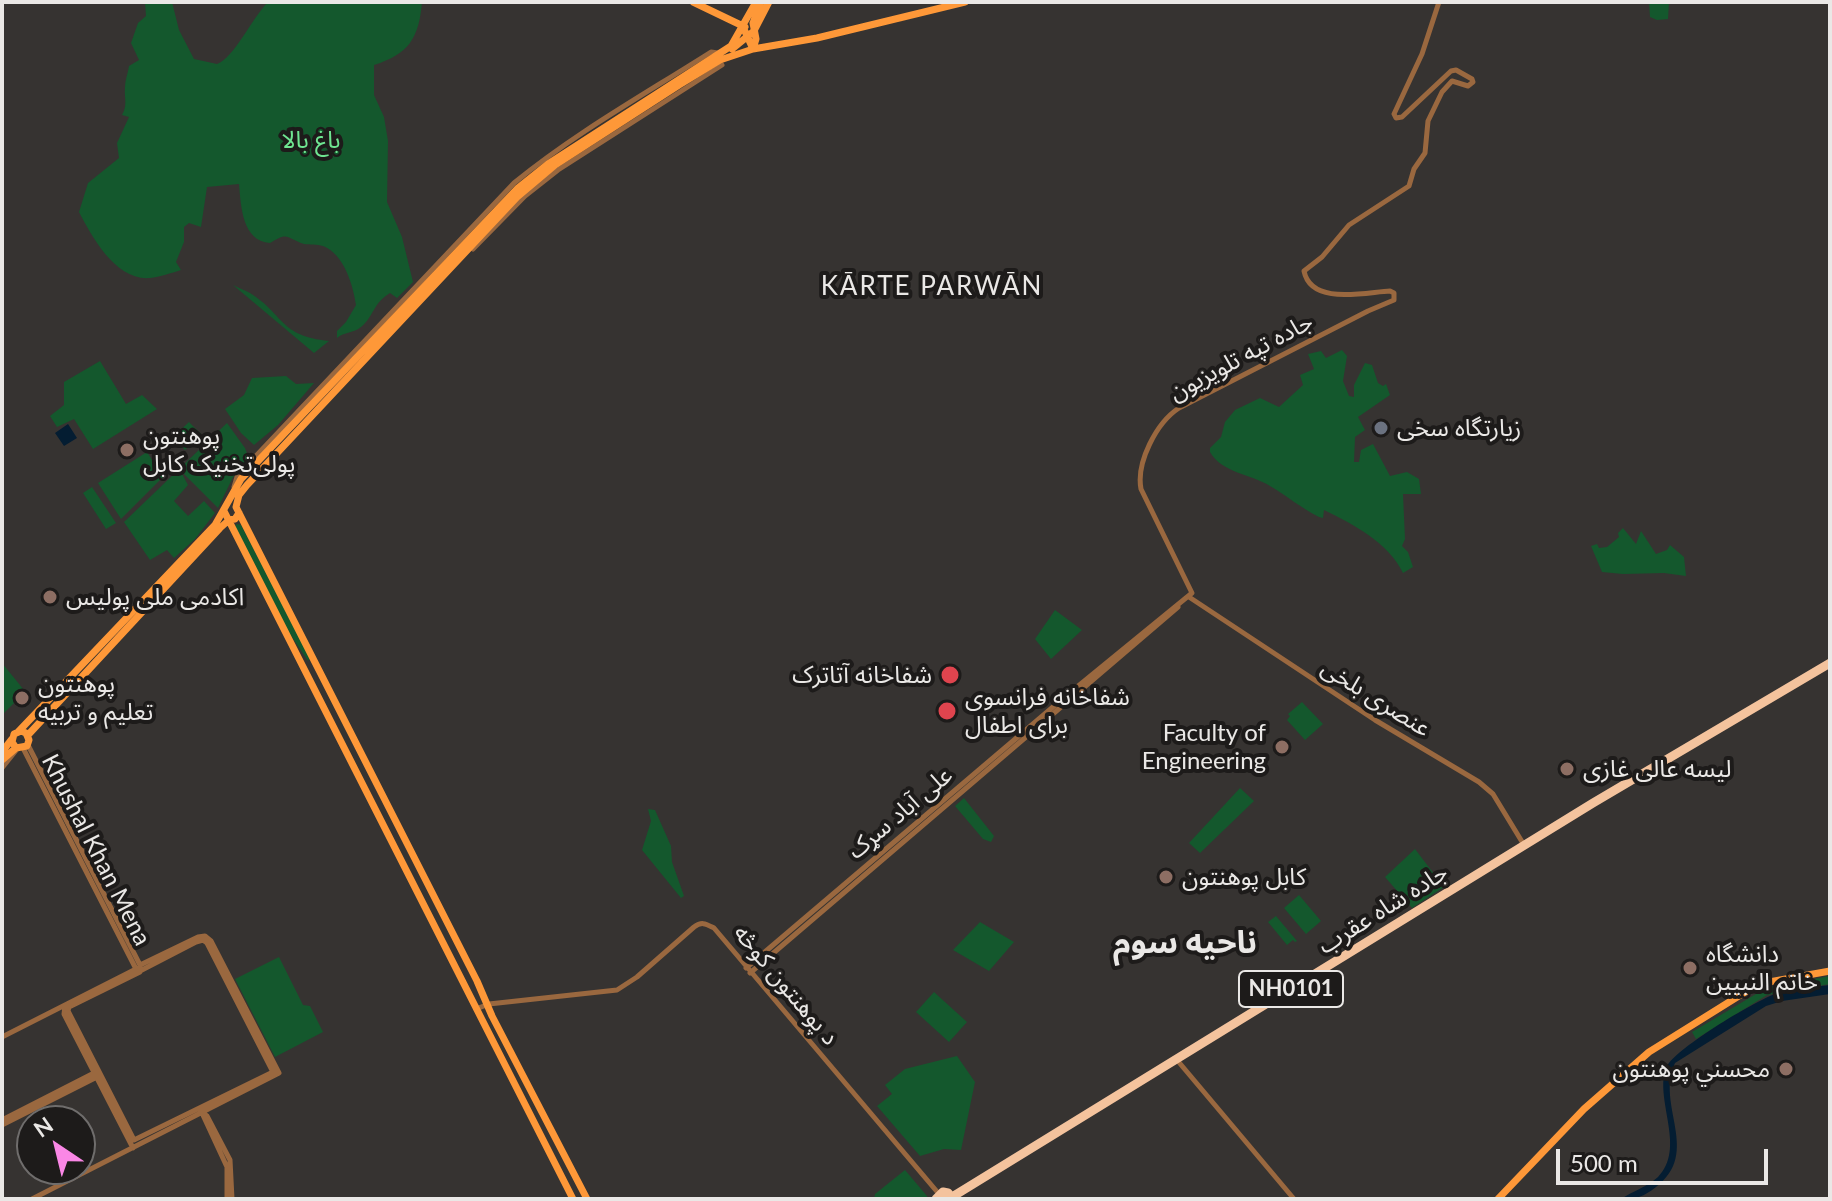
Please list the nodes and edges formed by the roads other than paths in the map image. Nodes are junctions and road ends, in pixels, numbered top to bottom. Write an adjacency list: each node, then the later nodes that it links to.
1 (693, 2): 6 (main road)
2 (759, 2): 6 (main road); 7 (main road)
3 (769, 2): 7 (main road)
4 (965, 2): 9 (main road)
5 (1439, 2): 18 (street, جاده تپه تلویزیون)
6 (743, 27): 7 (main road); 8 (main road); 10 (main road)
7 (754, 31): 8 (main road); 9 (main road)
8 (746, 38): 9 (main road); 10 (main road)
9 (753, 49): 12 (main road)
10 (721, 52): 12 (main road); 13 (street)
11 (722, 65): 14 (street)
12 (457, 255): 13 (main road); 14 (main road)
13 (386, 322): 15 (main road)
14 (379, 342): 16 (main road)
15 (225, 509): 16 (main road); 17 (main road); 23 (main road)
16 (238, 510): 17 (main road); 20 (main road)
17 (229, 520): 21 (main road); 25 (main road)
18 (1190, 595): 29 (street, عنصری بلخی); 31 (street, علی آباد سړک)
19 (1830, 660): 22 (highway, NH0101); 22 (highway, NH0101)
20 (315, 664): 21 (main road); 34 (main road)
21 (303, 670): 36 (main road)
22 (1757, 704): 29 (highway, جاده شاه عقرب / NH0101)
23 (18, 732): 24 (main road); 25 (main road)
24 (12, 739): 25 (main road); 26 (main road)
25 (22, 745): 27 (main road); 28 (street); 30 (street, Khushal Khan Mena)
26 (2, 752)
27 (2, 760)
28 (2, 768)
29 (1524, 846): 40 (highway, جاده شاه عقرب / NH0101)
30 (139, 969): 33 (street); 42 (street)
31 (748, 970): 34 (street, د پوهنتون کوڅه); 49 (street, د پوهنتون کوڅه)
32 (1830, 973): 56 (main road)
33 (96, 992): 35 (street); 41 (street)
34 (489, 1004): 36 (street, د پوهنتون کوڅه); 37 (main road)
35 (65, 1005): 39 (street); 41 (street)
36 (476, 1009): 38 (main road)
37 (492, 1016): 38 (main road); 47 (main road)
38 (483, 1021): 48 (main road)
39 (2, 1037)
40 (1176, 1059): 50 (highway, جاده شاه عقرب / NH0101); 55 (street)
41 (97, 1074): 44 (street); 45 (street); 46 (street)
42 (232, 1094): 43 (street); 45 (street)
43 (202, 1112): 45 (street); 52 (street)
44 (2, 1122)
45 (178, 1122): 46 (street)
46 (133, 1148): 51 (street)
47 (566, 1158): 48 (main road); 54 (main road)
48 (554, 1163): 53 (main road)
49 (937, 1197): 50 (highway, NH0101)
50 (952, 1198)
51 (32, 1199)
52 (229, 1199)
53 (573, 1199)
54 (587, 1199)
55 (1294, 1199)
56 (1500, 1199)

